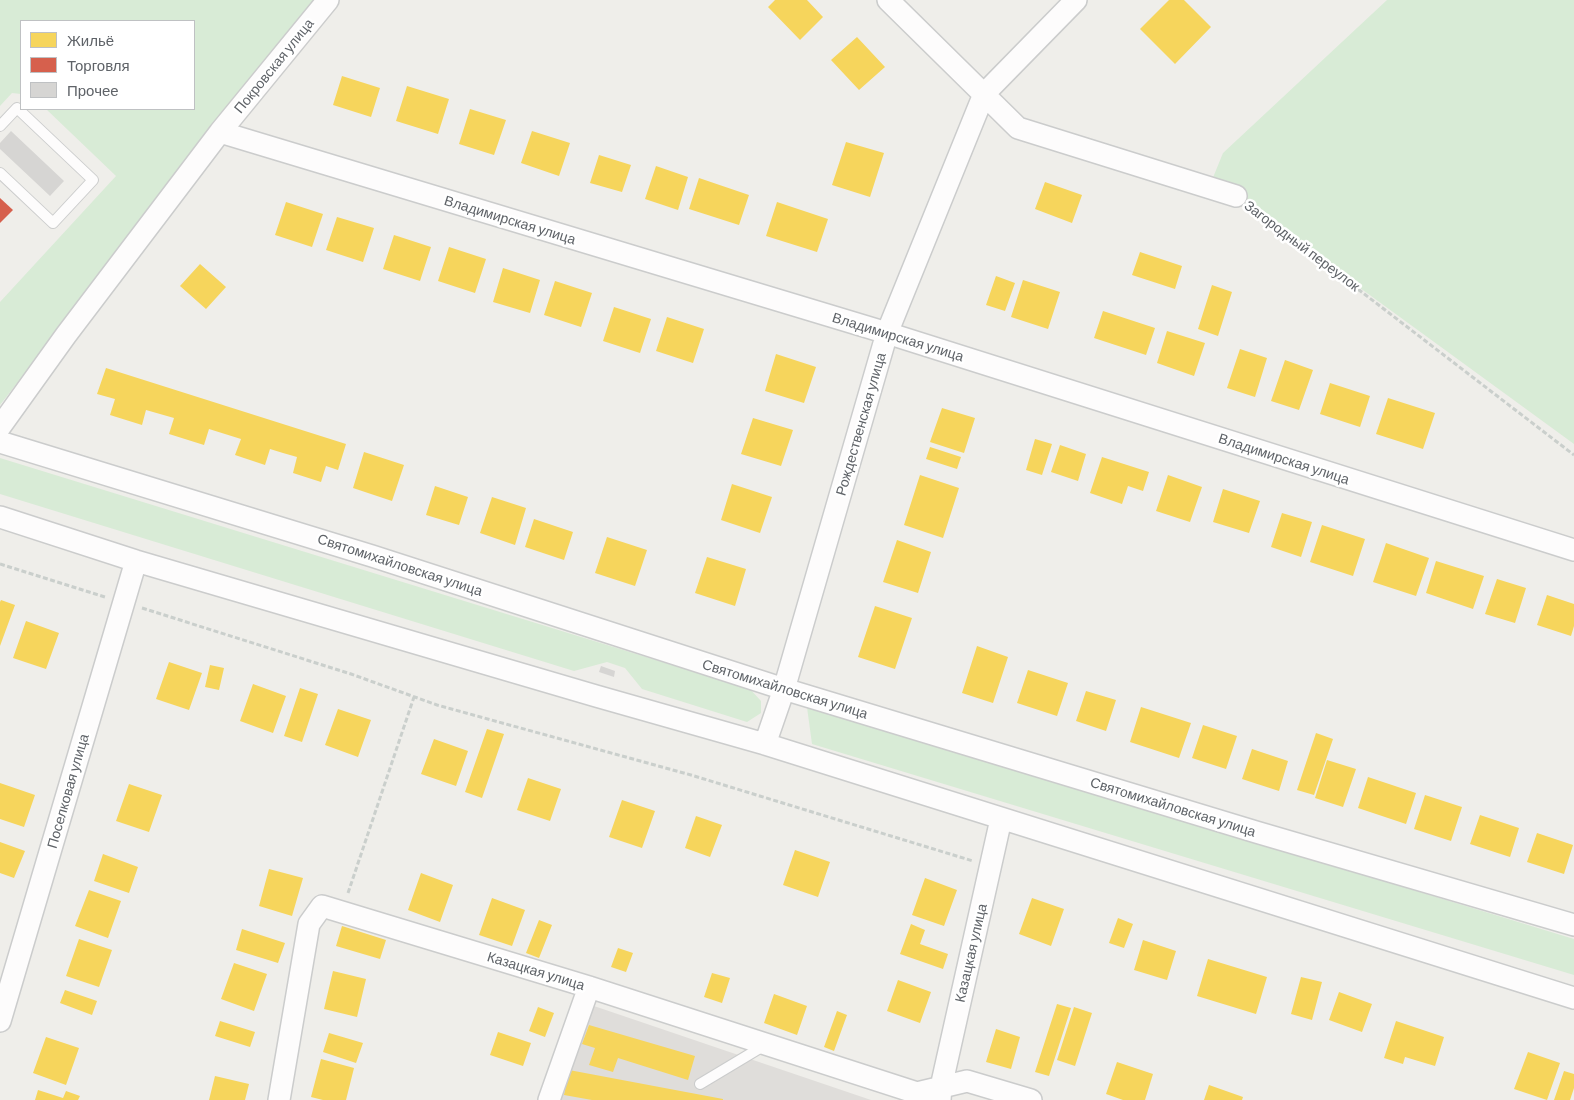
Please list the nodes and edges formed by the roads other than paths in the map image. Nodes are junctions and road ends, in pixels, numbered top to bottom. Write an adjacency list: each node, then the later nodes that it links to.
1 (328, 0): 6 (street, Покровская улица)
2 (888, 0): 4 (street, Загородный переулок)
3 (1076, 0): 4 (street, Рождественская улица)
4 (984, 94): 8 (street, Загородный переулок); 9 (street, Рождественская улица)
5 (0, 126): 7 (lane)
6 (220, 132): 9 (street, Владимирская улица); 10 (street, Покровская улица)
7 (0, 173)
8 (1236, 196)
9 (887, 333): 13 (street, Владимирская улица); 15 (street, Рождественская улица)
10 (0, 427)
11 (0, 442): 15 (street, Святомихайловская улица)
12 (0, 517): 14 (street)
13 (1574, 550)
14 (136, 561): 16 (street); 21 (street, Поселковая улица)
15 (784, 689): 16 (street, Рождественская улица); 18 (street, Святомихайловская улица)
16 (765, 744): 17 (street)
17 (1001, 819): 20 (street); 24 (street, Казацкая улица)
18 (1574, 925)
19 (589, 987): 22 (street, Казацкая улица); 25 (street, Казацкая улица); 26 (street)
20 (1574, 998)
21 (0, 1022)
22 (766, 1044): 23 (lane); 24 (street, Казацкая улица)
23 (700, 1084)
24 (940, 1093): 27 (street, Казацкая улица)
25 (279, 1100)
26 (549, 1100)
27 (1031, 1100)

